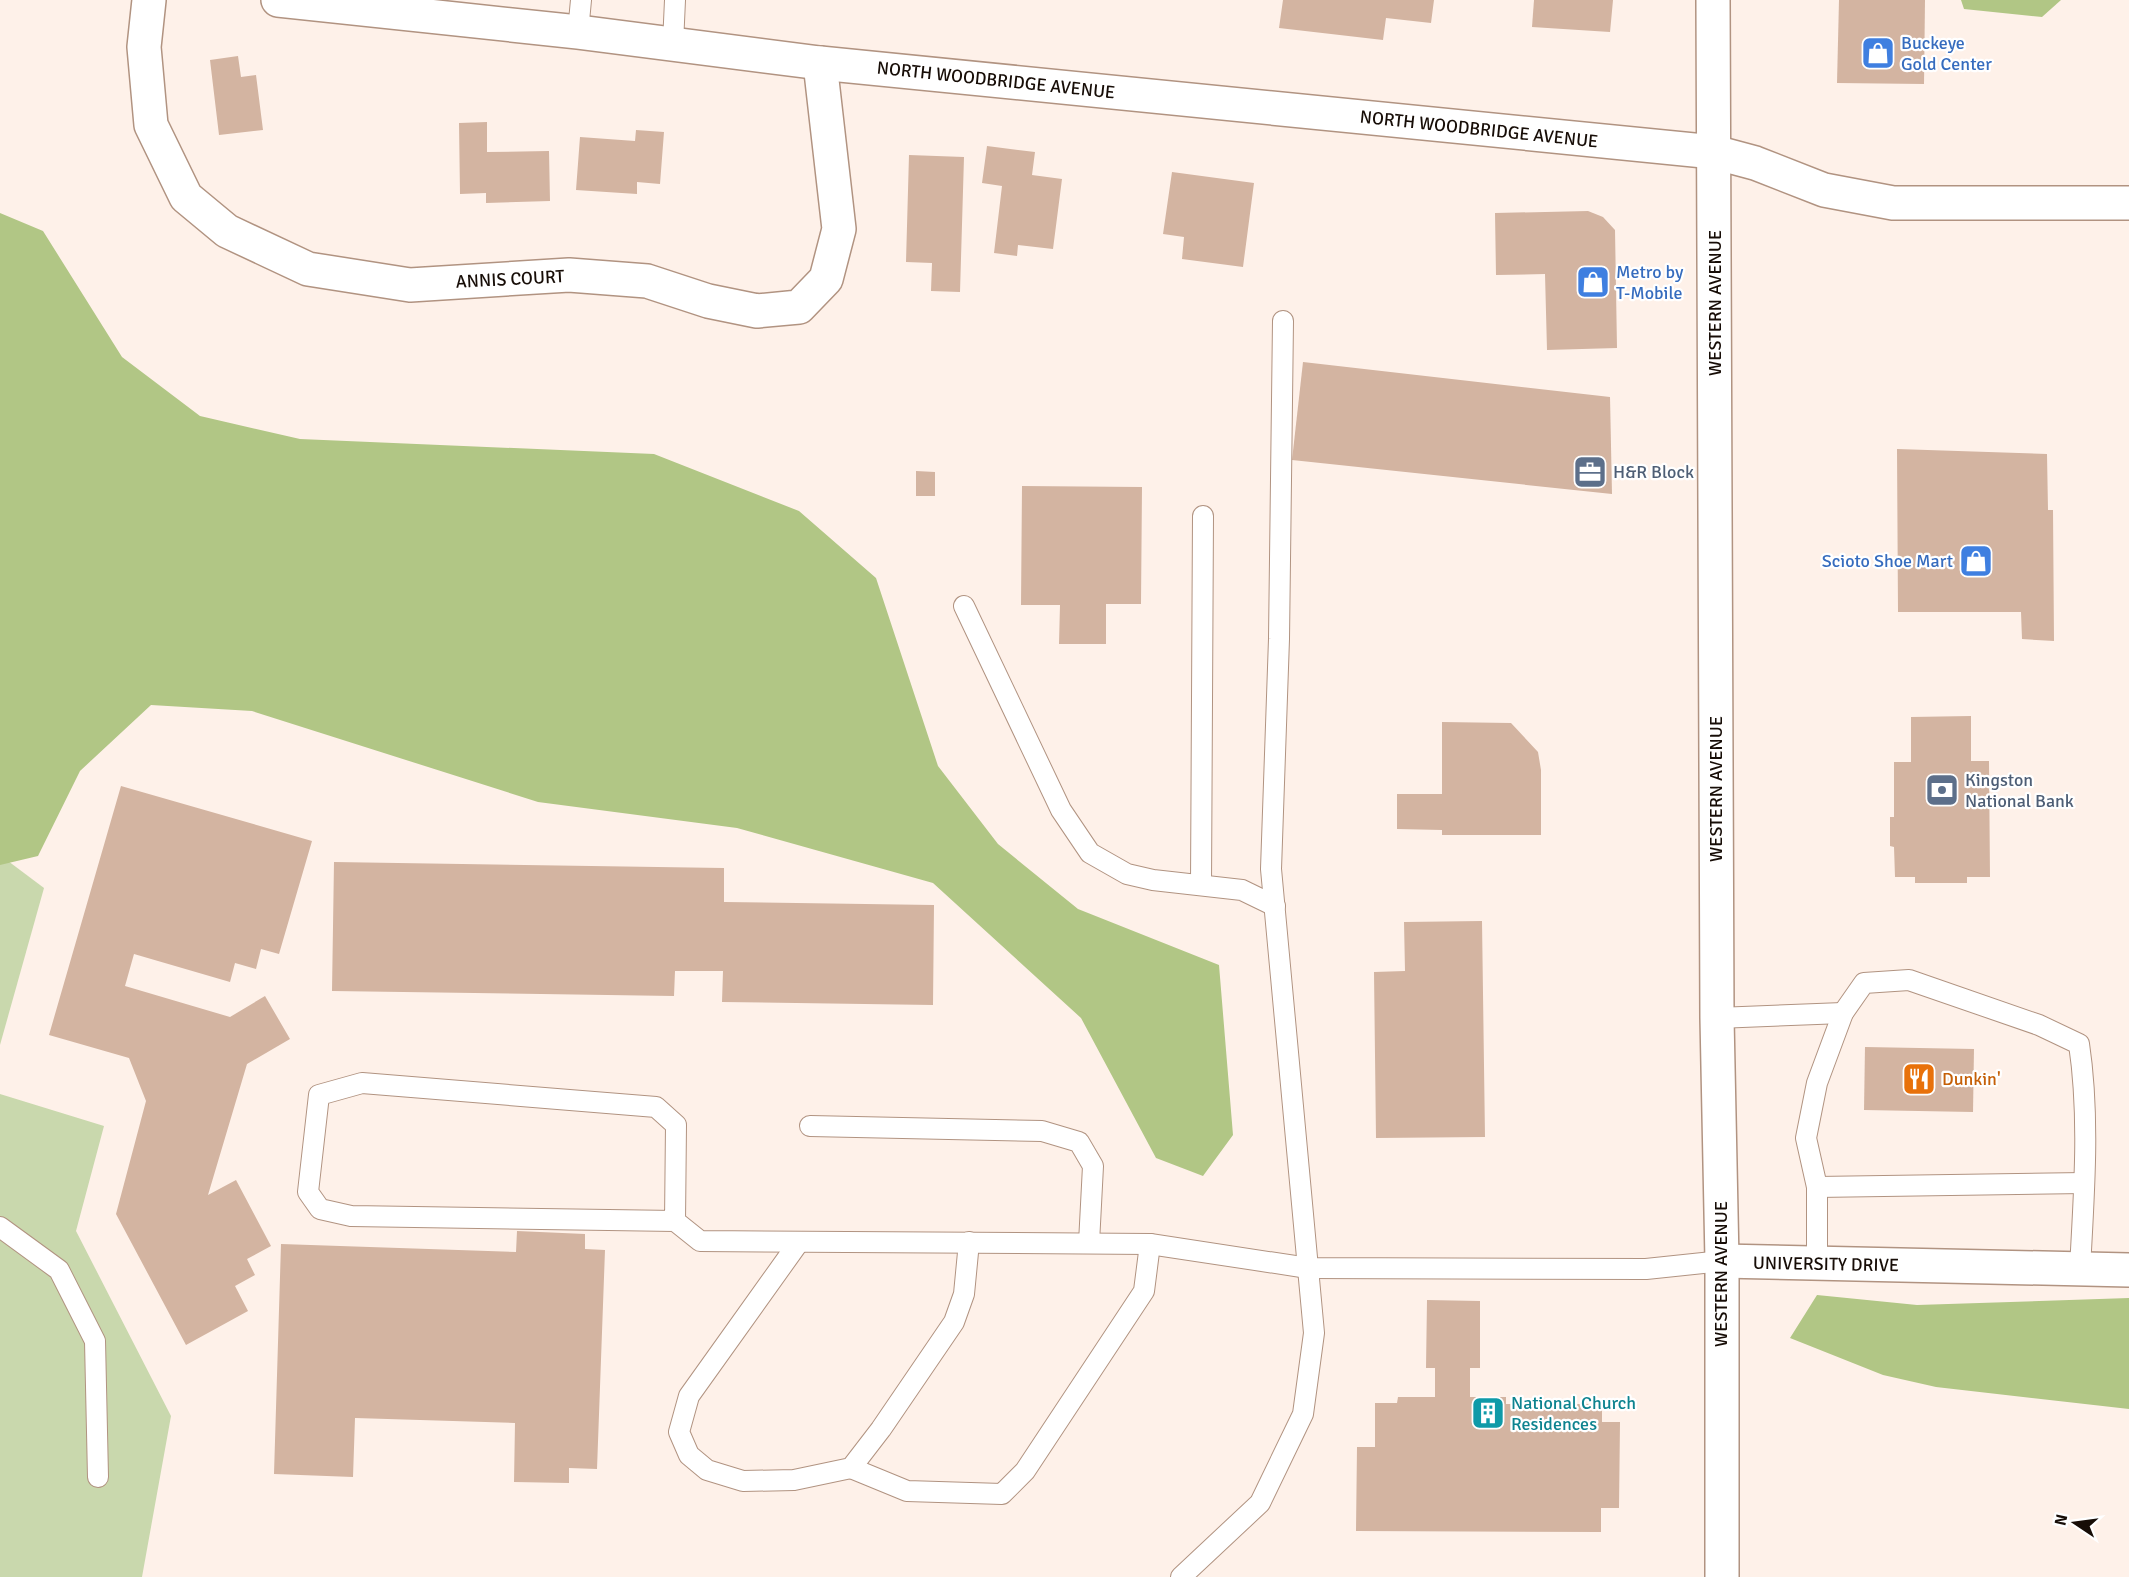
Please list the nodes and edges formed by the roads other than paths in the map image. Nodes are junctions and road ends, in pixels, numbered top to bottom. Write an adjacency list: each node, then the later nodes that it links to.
1 (149, 0): 7 (street, ANNIS COURT)
2 (278, 0): 5 (street, NORTH WOODBRIDGE AVENUE)
3 (675, 0): 6 (lane)
4 (1713, 0): 8 (street, WESTERN AVENUE)
5 (580, 16): 6 (street, NORTH WOODBRIDGE AVENUE)
6 (673, 44): 7 (street, NORTH WOODBRIDGE AVENUE)
7 (820, 63): 8 (street, NORTH WOODBRIDGE AVENUE)
8 (1714, 152): 9 (street, NORTH WOODBRIDGE AVENUE); 16 (street, WESTERN AVENUE)
9 (2129, 203)
10 (1282, 321): 14 (lane)
11 (1203, 516): 13 (lane)
12 (964, 606): 13 (lane)
13 (1201, 885): 14 (lane)
14 (1275, 906): 28 (lane)
15 (1843, 1013): 16 (lane); 18 (lane); 19 (lane)
16 (1717, 1018): 26 (street, WESTERN AVENUE)
17 (810, 1126): 24 (lane)
18 (2084, 1183): 19 (lane); 29 (lane)
19 (1817, 1186): 27 (lane)
20 (675, 1221): 20 (lane); 22 (lane, UNIVERSITY DRIVE)
21 (0, 1227): 32 (lane)
22 (800, 1242): 23 (lane, UNIVERSITY DRIVE); 31 (lane)
23 (969, 1242): 24 (lane, UNIVERSITY DRIVE); 31 (lane)
24 (1089, 1243): 25 (lane, UNIVERSITY DRIVE)
25 (1150, 1244): 28 (lane, UNIVERSITY DRIVE); 31 (lane)
26 (1722, 1261): 27 (street, UNIVERSITY DRIVE); 28 (lane, UNIVERSITY DRIVE); 34 (street, WESTERN AVENUE)
27 (1817, 1264): 29 (street, UNIVERSITY DRIVE)
28 (1308, 1268): 33 (lane)
29 (2080, 1268): 30 (street, UNIVERSITY DRIVE)
30 (2129, 1270)
31 (851, 1468)
32 (98, 1477)
33 (1181, 1577)
34 (1722, 1577)

